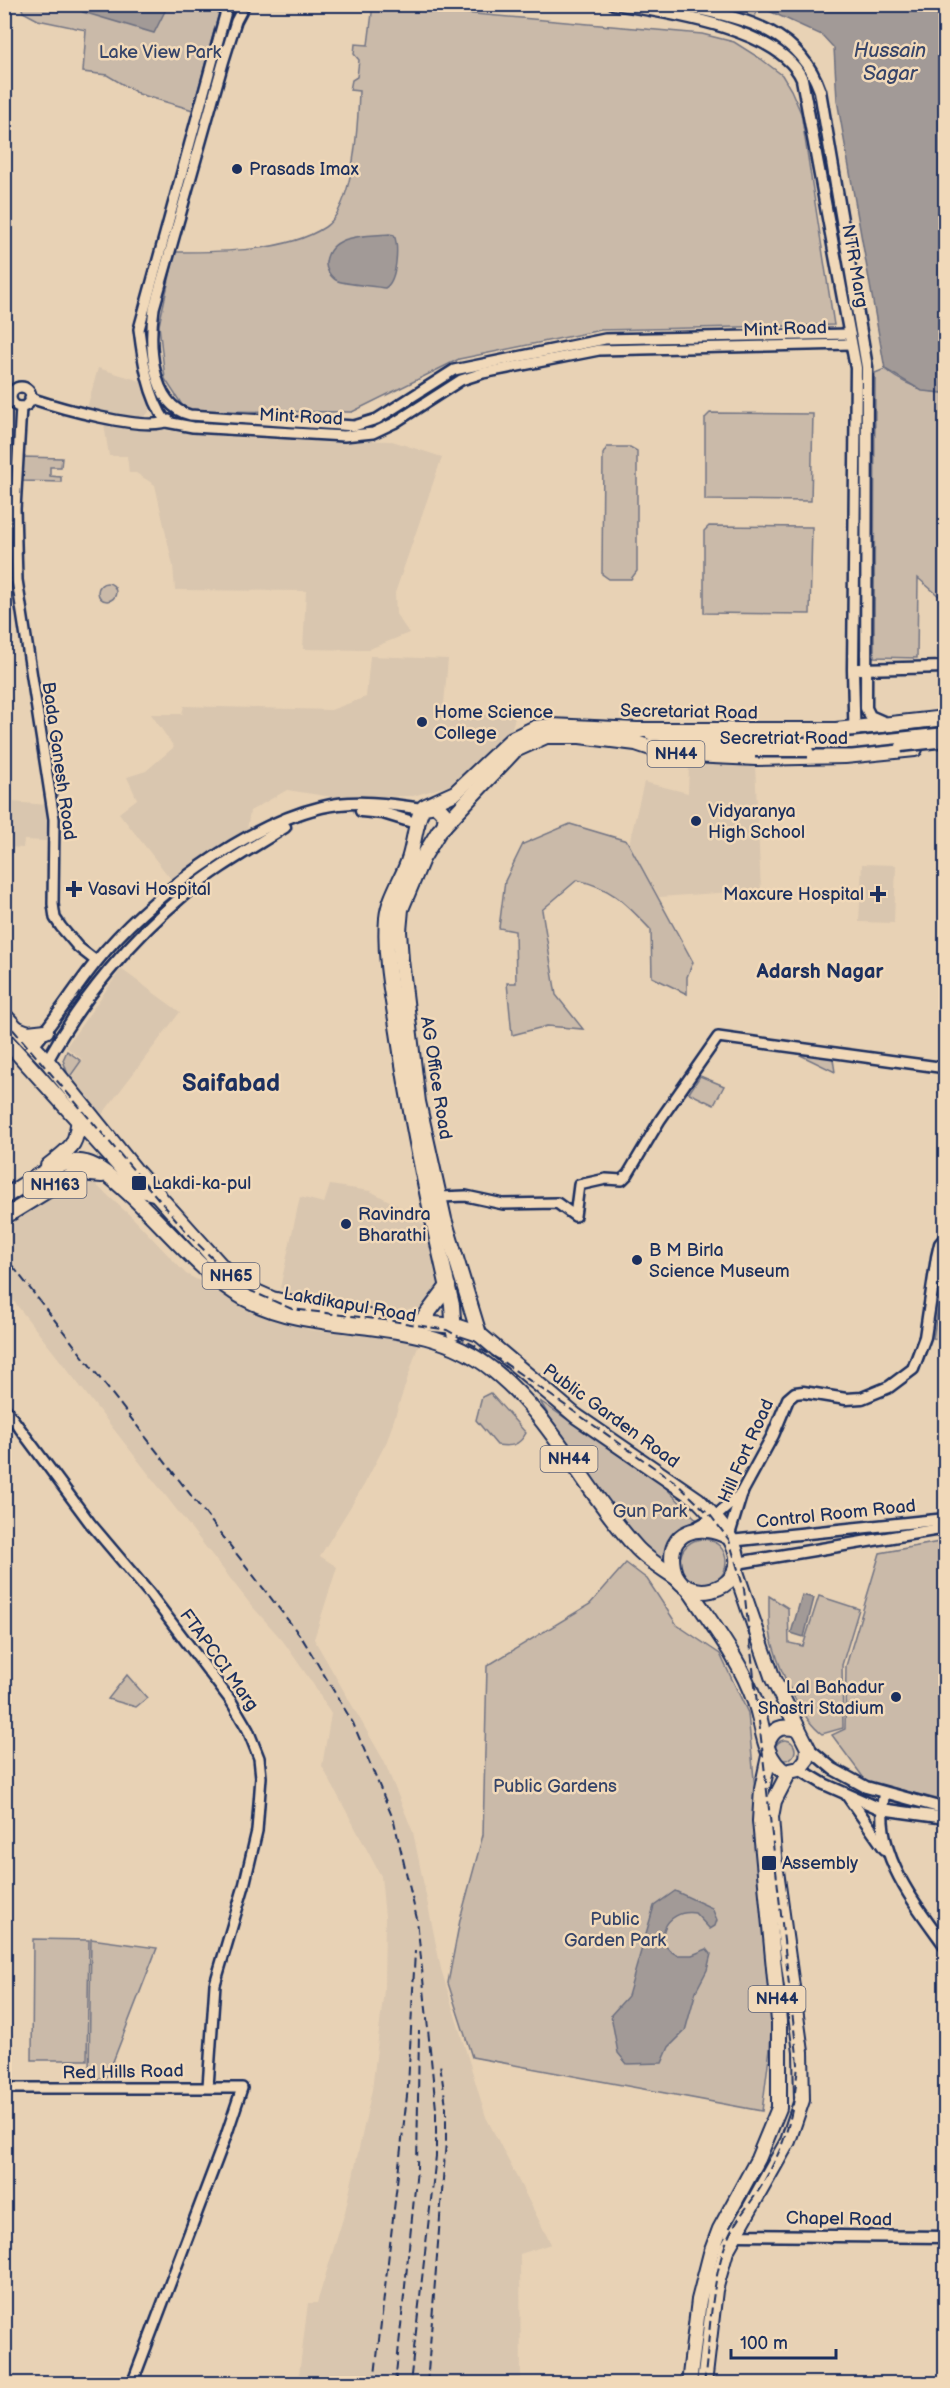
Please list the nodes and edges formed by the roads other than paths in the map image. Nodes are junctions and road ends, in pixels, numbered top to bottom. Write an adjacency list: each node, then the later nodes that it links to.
1 (228, 4): 5 (street)
2 (245, 4): 6 (street)
3 (614, 4): 9 (main road, NTR Marg)
4 (675, 4): 20 (main road, NTR Marg)
5 (225, 17): 6 (street); 7 (street)
6 (236, 21): 8 (street)
7 (140, 329): 8 (street); 14 (street)
8 (151, 332): 12 (street)
9 (850, 339): 15 (street, Mint Road); 16 (street, Mint Road); 19 (main road, NTR Marg)
10 (8, 394): 11 (street); 13 (street)
11 (30, 398): 13 (street); 17 (street, Mint Road)
12 (167, 401): 14 (street); 15 (street)
13 (21, 407): 35 (street, Bada Ganesh Road)
14 (157, 410): 16 (street); 17 (street)
15 (177, 412): 16 (street)
16 (166, 422): 17 (street, Mint Road)
17 (145, 423)
18 (945, 667): 20 (main road)
19 (853, 669): 20 (main road); 23 (main road, NTR Marg)
20 (866, 669): 22 (main road, NTR Marg)
21 (945, 718): 22 (highway, Secretariat Road / NH44)
22 (893, 724): 23 (highway, Secretariat Road / NH44)
23 (854, 729): 25 (highway, Secretariat Road / NH44); 29 (main road, NTR Marg)
24 (945, 733): 28 (main road, bridge)
25 (636, 736): 28 (main road); 29 (highway, Secretriat Road / NH44); 30 (highway, Secretariat Road / NH44); 31 (highway, Secretriat Road / NH44)
26 (945, 741): 28 (main road, bridge)
27 (945, 746): 29 (highway, Secretriat Road / NH44)
28 (754, 747)
29 (855, 755)
30 (455, 793): 31 (highway); 32 (highway, NH44)
31 (463, 806): 34 (highway, Secretriat Road / NH44)
32 (423, 808): 33 (highway); 34 (highway); 35 (main road)
33 (419, 824): 34 (highway); 40 (main road); 53 (highway, AG Office Road)
34 (442, 828): 50 (highway, AG Office Road / NH44)
35 (96, 961): 38 (main road)
36 (4, 1015): 37 (highway, Lakdikapul Road / NH65)
37 (16, 1028): 38 (highway); 41 (highway, Lakdikapul Road / NH65)
38 (46, 1031): 40 (main road); 41 (main road)
39 (4, 1038): 45 (highway, Lakdikapul Road / NH65)
40 (57, 1041): 42 (main road)
41 (33, 1046): 42 (highway, Lakdikapul Road / NH65)
42 (47, 1061): 44 (highway, Lakdikapul Road / NH65)
43 (945, 1068): 50 (street)
44 (78, 1100): 45 (highway, Lakdikapul Road / NH65); 48 (highway, Lakdikapul Road / NH65)
45 (78, 1122): 47 (highway, Lakdikapul Road / NH65); 48 (highway, Lakdikapul Road / NH65)
46 (110, 1176): 47 (highway, Lakdikapul Road / NH65); 48 (highway, Lakdikapul Road / NH65); 51 (highway, NH163)
47 (33, 1178): 49 (highway, Lakdikapul Road / NH65)
48 (141, 1190): 54 (highway, Lakdikapul Road / NH65); 57 (highway, Lakdikapul Road / NH65)
49 (4, 1197)
50 (440, 1197): 56 (highway, AG Office Road / NH44)
51 (5, 1216)
52 (945, 1237): 60 (main road, Hill Fort Road)
53 (448, 1286): 54 (highway); 55 (highway, AG Office Road)
54 (421, 1322): 55 (highway, Lakdikapul Road / NH65)
55 (455, 1326): 56 (highway, NH65); 57 (highway, AG Office Road)
56 (483, 1338): 58 (highway); 61 (highway, Public Garden Road / NH44)
57 (453, 1345): 58 (highway, NH44)
58 (474, 1356): 67 (highway, NH44)
59 (4, 1407): 81 (street, FTAPCCI Marg)
60 (742, 1492): 61 (main road); 65 (main road, Hill Fort Road)
61 (715, 1517): 64 (main road); 65 (highway, NH44)
62 (945, 1519): 65 (main road, Control Room Road)
63 (945, 1528): 66 (main road, Control Room Road)
64 (689, 1531): 65 (highway); 67 (highway, NH44)
65 (729, 1539): 66 (highway, NH44)
66 (736, 1566): 67 (highway); 68 (highway, NH44)
67 (683, 1584): 69 (highway, NH44)
68 (787, 1707): 69 (highway); 70 (highway, NH44)
69 (760, 1719): 72 (highway, NH44)
70 (798, 1729): 71 (highway, NH44); 72 (highway)
71 (808, 1748): 73 (highway, NH44); 74 (main road)
72 (768, 1750): 73 (highway); 83 (highway, NH44)
73 (794, 1770): 75 (main road); 83 (highway, NH44)
74 (884, 1794): 76 (main road); 77 (main road)
75 (847, 1795): 76 (main road); 79 (main road)
76 (881, 1809): 78 (main road); 79 (main road)
77 (945, 1809)
78 (945, 1818)
79 (886, 1850): 80 (main road)
80 (945, 1947)
81 (208, 2087): 82 (street, Red Hills Road); 85 (street, Red Hills Road)
82 (4, 2088)
83 (727, 2232): 84 (main road, Chapel Road); 86 (highway, NH44); 87 (highway, NH44)
84 (945, 2237)
85 (132, 2384)
86 (689, 2384)
87 (704, 2384)

